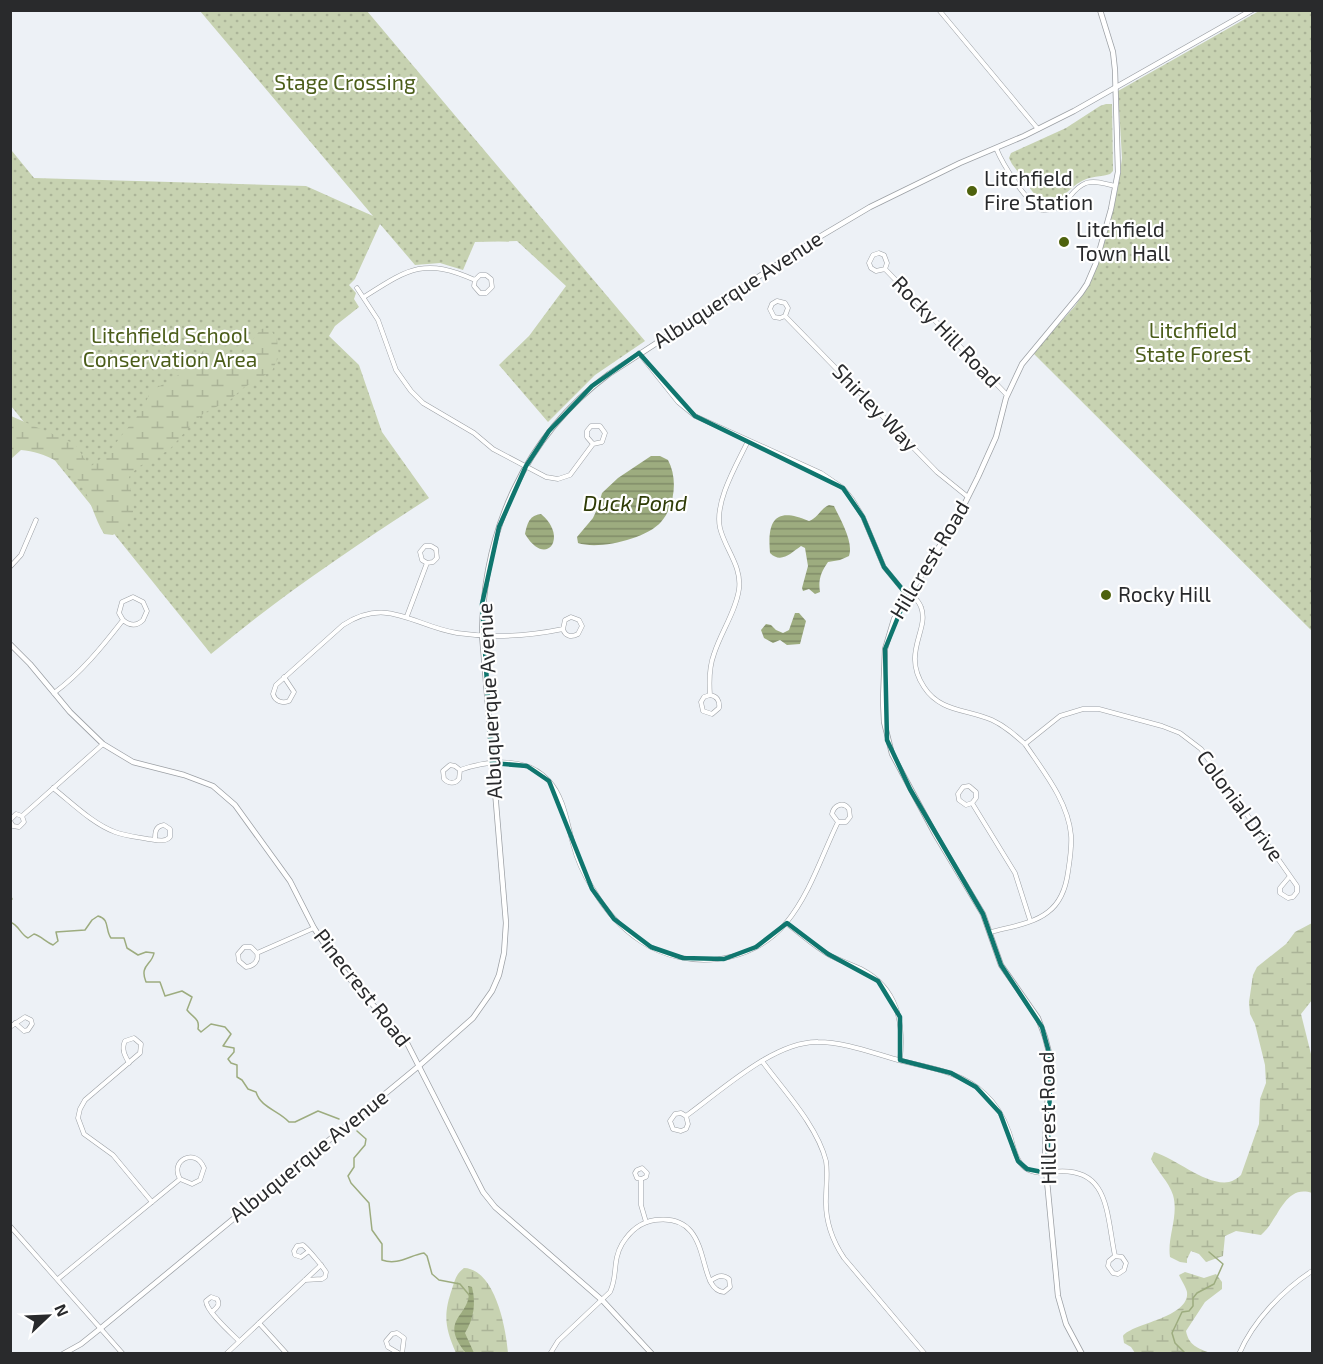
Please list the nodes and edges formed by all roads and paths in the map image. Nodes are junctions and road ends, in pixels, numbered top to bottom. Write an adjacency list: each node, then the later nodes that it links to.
1 (939, 10): 5 (street)
2 (1100, 10): 4 (street, Hillcrest Road)
3 (1252, 10): 4 (street, Albuquerque Avenue)
4 (1116, 88): 5 (street, Albuquerque Avenue); 7 (street, Hillcrest Road)
5 (1038, 129): 6 (street, Albuquerque Avenue)
6 (996, 148): 7 (street); 13 (street, Albuquerque Avenue)
7 (1115, 186): 14 (street, Hillcrest Road)
8 (885, 269): 8 (street, Rocky Hill Road); 14 (street, Rocky Hill Road)
9 (475, 280): 9 (street); 11 (street)
10 (357, 288): 11 (street)
11 (364, 297): 17 (street)
12 (785, 316): 12 (street, Shirley Way); 18 (street, Shirley Way)
13 (639, 354): 15 (street); 17 (street, Albuquerque Avenue)
14 (1007, 395): 18 (street, Hillcrest Road)
15 (748, 441): 22 (street); 30 (street)
16 (593, 444): 16 (street); 17 (street)
17 (526, 466): 26 (street, Albuquerque Avenue)
18 (968, 497): 22 (street, Hillcrest Road)
19 (36, 520): 21 (street)
20 (427, 563): 20 (street); 23 (street)
21 (10, 567)
22 (908, 594): 32 (street); 45 (street, Hillcrest Road)
23 (407, 616): 26 (street); 28 (street)
24 (123, 620): 24 (street); 29 (street)
25 (562, 629): 25 (street); 26 (street)
26 (482, 635): 33 (street, Albuquerque Avenue)
27 (10, 645): 29 (street, Pinecrest Road)
28 (284, 677): 28 (street)
29 (54, 693): 31 (street, Pinecrest Road)
30 (710, 695): 30 (street)
31 (103, 744): 35 (street); 44 (street, Pinecrest Road)
32 (1025, 744): 41 (street, Colonial Drive); 42 (street)
33 (492, 763): 34 (street); 43 (street); 52 (street, Albuquerque Avenue)
34 (460, 770): 34 (street)
35 (53, 788): 37 (street); 40 (street)
36 (972, 803): 36 (street); 42 (street)
37 (22, 816): 38 (street); 38 (street)
38 (10, 820)
39 (838, 822): 39 (street); 43 (street)
40 (154, 840): 40 (street)
41 (1290, 876): 41 (street, Colonial Drive)
42 (1030, 920): 45 (street)
43 (786, 923): 49 (street)
44 (314, 928): 46 (street); 52 (street, Pinecrest Road)
45 (991, 932): 54 (street, Hillcrest Road)
46 (258, 953): 46 (street)
47 (15, 1023): 48 (street)
48 (10, 1027)
49 (900, 1060): 50 (street); 54 (street)
50 (762, 1061): 53 (street); 79 (street)
51 (129, 1063): 51 (street); 57 (street)
52 (420, 1065): 67 (street, Pinecrest Road); 70 (street, Albuquerque Avenue)
53 (686, 1116): 53 (street)
54 (1047, 1173): 61 (street); 80 (street, Hillcrest Road)
55 (180, 1179): 55 (street); 57 (street)
56 (641, 1179): 58 (street)
57 (152, 1202): 64 (street)
58 (646, 1222): 66 (street); 67 (street)
59 (10, 1226): 64 (street)
60 (309, 1251): 62 (street)
61 (1115, 1256): 61 (street)
62 (321, 1265): 65 (street); 65 (street)
63 (1312, 1271): 81 (street)
64 (58, 1280): 70 (street)
65 (305, 1280): 69 (street)
66 (710, 1281): 66 (street)
67 (603, 1301): 77 (street); 78 (street, Pinecrest Road)
68 (212, 1312): 71 (street)
69 (259, 1323): 71 (street); 75 (street)
70 (101, 1328): 72 (street, Albuquerque Avenue); 73 (street)
71 (239, 1341): 74 (street)
72 (63, 1353)
73 (123, 1353)
74 (226, 1353)
75 (287, 1353)
76 (401, 1353): 76 (street)
77 (550, 1353)
78 (652, 1353)
79 (926, 1353)
80 (1082, 1353)
81 (1239, 1353)

